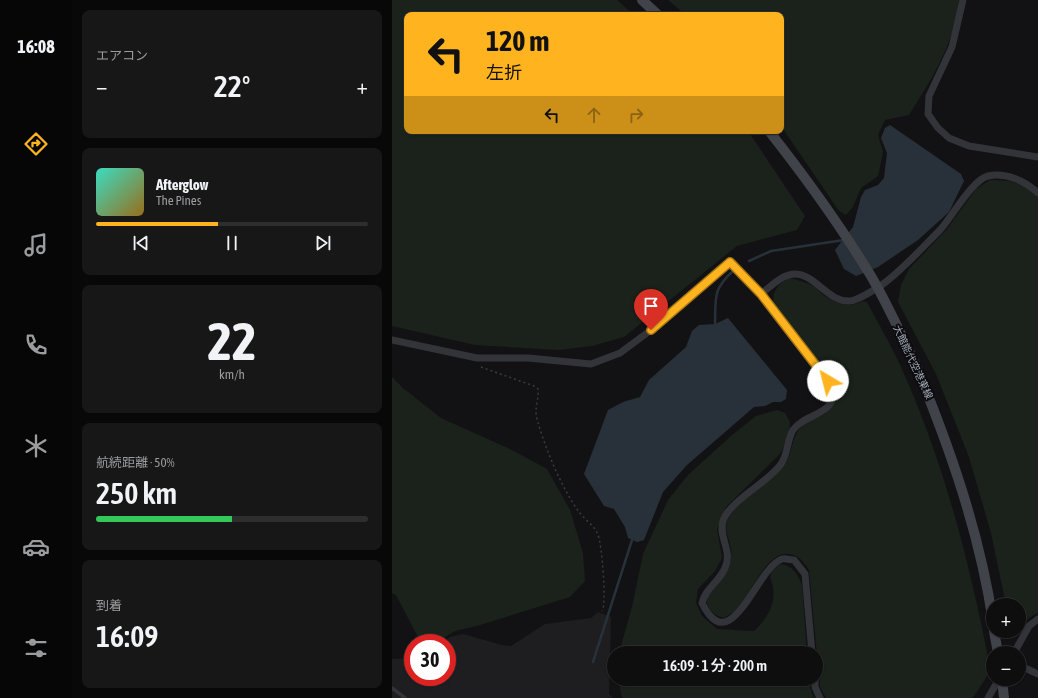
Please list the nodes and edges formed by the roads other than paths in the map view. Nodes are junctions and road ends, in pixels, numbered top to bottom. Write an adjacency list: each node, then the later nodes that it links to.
1 (642, 0): 3 (main road)
2 (963, 0): 5 (street)
3 (655, 12)
4 (771, 134): 9 (main road, 大館能代空港東線, bridge)
5 (1038, 157)
6 (1038, 193): 7 (street)
7 (761, 294): 8 (street); 11 (street)
8 (392, 340)
9 (989, 598)
10 (1038, 620): 12 (street)
11 (811, 646)
12 (1018, 646)
13 (1026, 669): 14 (street)
14 (1038, 674)
15 (816, 686): 20 (street)
16 (996, 686): 21 (street)
17 (1001, 686): 22 (main road)
18 (392, 688): 19 (lane)
19 (405, 698)
20 (820, 698)
21 (988, 698)
22 (1004, 698)

